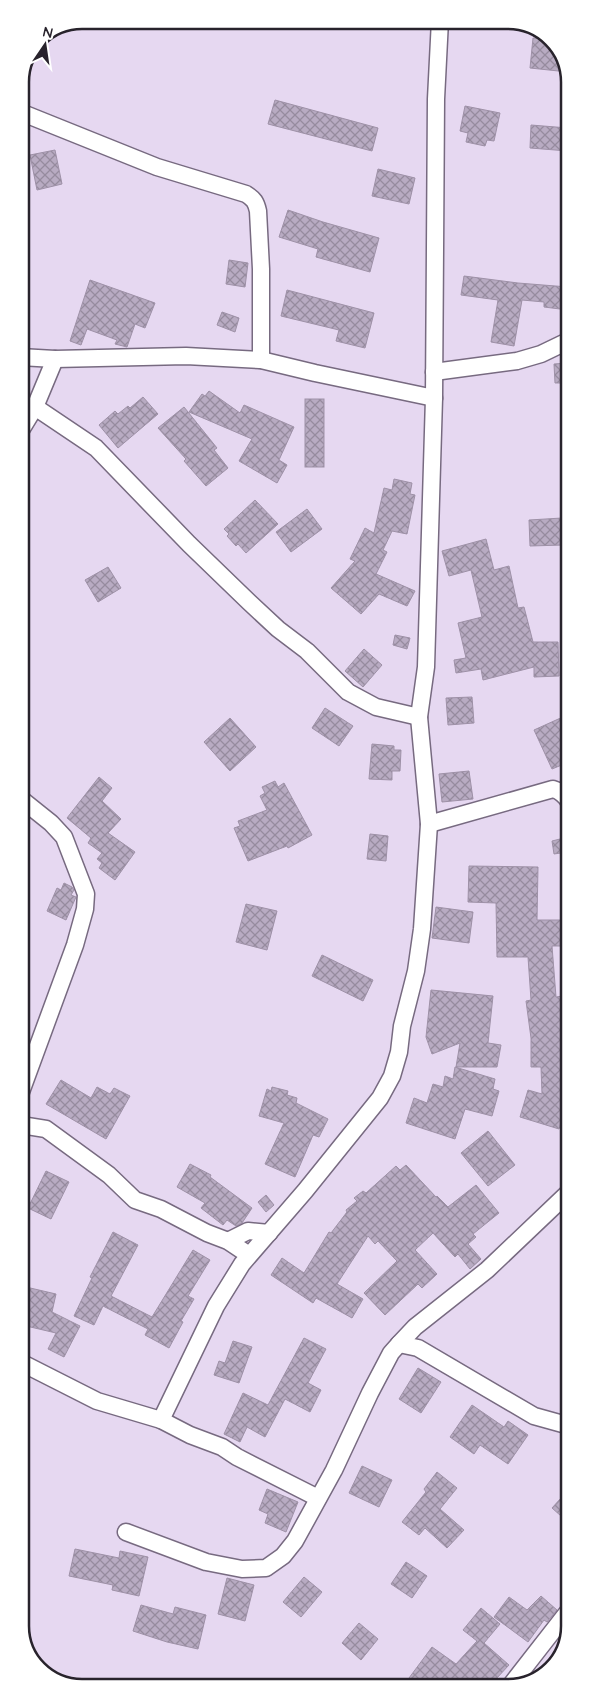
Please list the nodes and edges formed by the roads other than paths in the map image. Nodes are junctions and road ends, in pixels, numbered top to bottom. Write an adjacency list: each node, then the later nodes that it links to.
1 (440, 29): 7 (street)
2 (29, 116): 6 (street)
3 (561, 344): 7 (street)
4 (29, 358): 5 (street)
5 (54, 359): 6 (street); 9 (street)
6 (261, 360): 8 (street)
7 (434, 372): 8 (street)
8 (434, 398): 11 (street)
9 (35, 407): 10 (street); 11 (street)
10 (29, 416)
11 (419, 716): 14 (street)
12 (561, 792): 14 (street)
13 (29, 805): 15 (street)
14 (429, 824): 18 (street)
15 (29, 1070)
16 (29, 1126): 19 (street)
17 (561, 1200): 21 (street)
18 (269, 1232): 19 (street); 20 (street)
19 (228, 1241): 20 (street)
20 (249, 1255): 25 (street)
21 (415, 1327): 22 (street); 23 (street)
22 (399, 1344): 23 (street); 27 (street)
23 (418, 1348): 26 (street)
24 (29, 1367): 25 (street)
25 (161, 1420): 27 (street)
26 (561, 1424)
27 (318, 1498): 28 (street)
28 (126, 1532)
29 (561, 1621): 30 (street)
30 (516, 1679)

